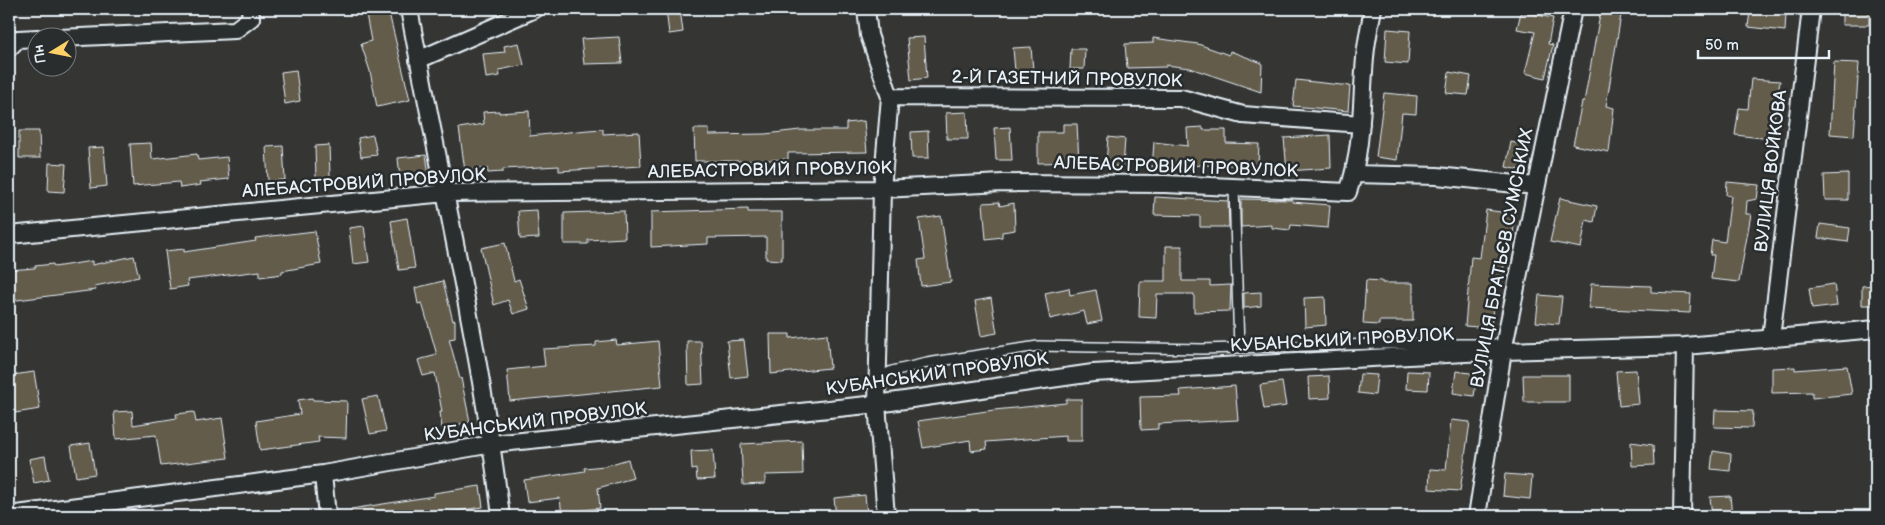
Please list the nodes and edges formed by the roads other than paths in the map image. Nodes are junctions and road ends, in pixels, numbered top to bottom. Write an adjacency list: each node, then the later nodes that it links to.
1 (250, 9): 8 (street)
2 (409, 9): 11 (street)
3 (535, 9): 11 (street)
4 (866, 9): 12 (street)
5 (1372, 9): 13 (street, АЛЕБАСТРОВИЙ ПРОВУЛОК)
6 (1574, 9): 15 (street, ВУЛИЦЯ БРАТЬЄВ СУМСЬКИХ)
7 (1811, 9): 21 (street, ВУЛИЦЯ ВОЙКОВА)
8 (78, 37)
9 (28, 38): 10 (street)
10 (9, 48)
11 (418, 60): 18 (street)
12 (890, 97): 13 (street, 2-Й ГАЗЕТНИЙ ПРОВУЛОК); 17 (street)
13 (1361, 124): 14 (street, АЛЕБАСТРОВИЙ ПРОВУЛОК)
14 (1354, 174): 15 (street); 16 (street, АЛЕБАСТРОВИЙ ПРОВУЛОК)
15 (1536, 186): 23 (street, ВУЛИЦЯ БРАТЬЄВ СУМСЬКИХ)
16 (1234, 187): 17 (street, АЛЕБАСТРОВИЙ ПРОВУЛОК); 24 (lane)
17 (882, 189): 18 (street, АЛЕБАСТРОВИЙ ПРОВУЛОК); 25 (street)
18 (446, 193): 19 (street, АЛЕБАСТРОВИЙ ПРОВУЛОК); 27 (street)
19 (9, 235)
20 (1876, 329): 21 (street, КУБАНСЬКИЙ ПРОВУЛОК)
21 (1771, 338): 22 (street, КУБАНСЬКИЙ ПРОВУЛОК)
22 (1685, 346): 23 (street, КУБАНСЬКИЙ ПРОВУЛОК); 34 (street)
23 (1503, 347): 24 (lane); 26 (street, КУБАНСЬКИЙ ПРОВУЛОК); 33 (street, ВУЛИЦЯ БРАТЬЄВ СУМСЬКИХ)
24 (1239, 348): 25 (lane)
25 (877, 379): 26 (street)
26 (877, 404): 27 (street, КУБАНСЬКИЙ ПРОВУЛОК); 32 (street)
27 (492, 444): 28 (street, КУБАНСЬКИЙ ПРОВУЛОК); 31 (street)
28 (323, 474): 29 (street, КУБАНСЬКИЙ ПРОВУЛОК); 30 (street)
29 (9, 515)
30 (327, 516)
31 (501, 516)
32 (886, 516)
33 (1477, 516)
34 (1682, 516)

